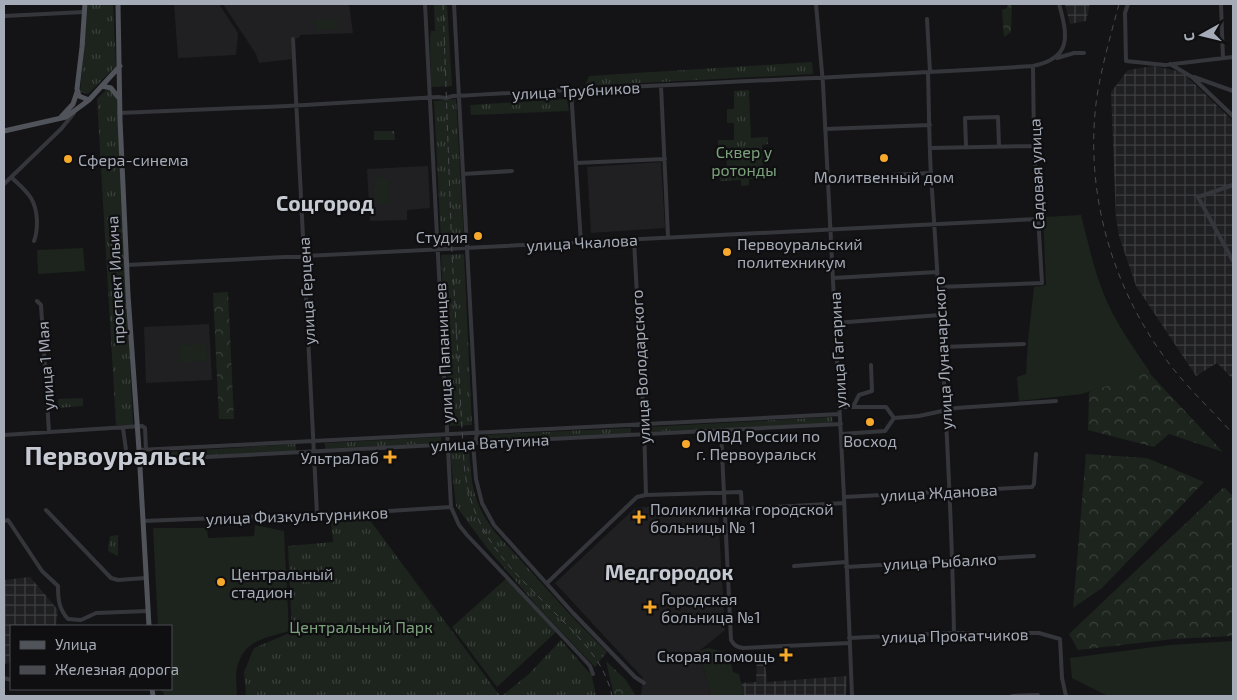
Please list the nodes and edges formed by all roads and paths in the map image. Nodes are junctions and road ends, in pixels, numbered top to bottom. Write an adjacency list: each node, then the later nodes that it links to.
1 (85, 4): 9 (main road)
2 (118, 4): 18 (main road, проспект Ильича)
3 (425, 4): 29 (street, улица Папанинцев)
4 (454, 4): 28 (street, улица Папанинцев)
5 (816, 4): 22 (street, улица Гагарина)
6 (1059, 4): 16 (street)
7 (1128, 4): 17 (street)
8 (1221, 4): 15 (street)
9 (84, 12): 10 (street); 25 (main road)
10 (4, 16)
11 (927, 19): 20 (street, улица Луначарского)
12 (293, 38): 32 (street, улица Герцена)
13 (1084, 53): 16 (street, улица Трубников)
14 (1233, 57): 15 (street)
15 (1223, 58): 17 (street)
16 (1054, 59): 19 (street, улица Трубников)
17 (1170, 64): 21 (street)
18 (120, 66): 23 (main road); 30 (main road, проспект Ильича)
19 (1033, 66): 20 (street, улица Трубников); 42 (street, Садовая улица)
20 (929, 72): 22 (street, улица Трубников); 37 (street, улица Луначарского)
21 (1192, 77): 27 (street); 35 (street)
22 (822, 78): 24 (street, улица Трубников); 38 (street, улица Гагарина)
23 (102, 86): 30 (main road); 31 (main road)
24 (661, 86): 26 (street, улица Трубников); 44 (street)
25 (77, 89): 31 (main road); 36 (main road)
26 (571, 90): 28 (street, улица Трубников); 45 (street)
27 (1233, 91)
28 (458, 96): 29 (street, улица Трубников); 48 (street, улица Папанинцев)
29 (429, 97): 32 (street, улица Трубников); 61 (street, улица Папанинцев)
30 (119, 98): 34 (main road, проспект Ильича)
31 (89, 100): 33 (main road)
32 (296, 106): 34 (street, улица Трубников); 62 (street, улица Герцена)
33 (75, 111): 36 (main road); 49 (street)
34 (120, 113): 64 (main road, проспект Ильича)
35 (1233, 116)
36 (58, 120): 39 (main road)
37 (930, 125): 38 (street); 43 (street, улица Луначарского)
38 (825, 129): 50 (street, улица Гагарина)
39 (4, 131)
40 (966, 146): 41 (street); 41 (street); 43 (street)
41 (999, 146): 42 (street)
42 (1034, 146): 53 (street, Садовая улица)
43 (930, 148): 47 (street, улица Луначарского)
44 (665, 159): 45 (street); 56 (street)
45 (576, 163): 59 (street)
46 (512, 171): 48 (street)
47 (931, 173): 50 (street); 54 (street, улица Луначарского)
48 (463, 174): 60 (street, улица Папанинцев)
49 (11, 177): 51 (street); 58 (street)
50 (827, 178): 55 (street, улица Гагарина)
51 (4, 184)
52 (1233, 185): 63 (street)
53 (1038, 218): 54 (street, улица Чкалова); 67 (street, Садовая улица)
54 (935, 225): 55 (street, улица Чкалова); 65 (street, улица Луначарского)
55 (830, 230): 56 (street, улица Чкалова); 66 (street, улица Гагарина)
56 (668, 236): 57 (street, улица Чкалова)
57 (634, 240): 59 (street, улица Чкалова); 81 (street, улица Володарского)
58 (34, 241)
59 (581, 243): 60 (street, улица Чкалова)
60 (467, 247): 61 (street, улица Чкалова); 86 (street, улица Папанинцев)
61 (438, 248): 62 (street, улица Чкалова); 87 (street, улица Папанинцев)
62 (304, 255): 64 (street, улица Чкалова); 91 (street, улица Герцена)
63 (1233, 261)
64 (127, 265): 82 (main road, проспект Ильича)
65 (937, 272): 66 (street); 67 (street, улица Луначарского)
66 (833, 278): 70 (street, улица Гагарина)
67 (939, 287): 69 (street, улица Луначарского)
68 (37, 302): 85 (street, улица 1 Мая)
69 (940, 315): 70 (street); 72 (street, улица Луначарского)
70 (836, 323): 75 (street, улица Гагарина)
71 (1024, 344): 72 (street)
72 (942, 347): 77 (street, улица Луначарского)
73 (871, 365): 76 (street)
74 (1056, 401): 77 (street)
75 (840, 407): 76 (street); 78 (street, улица Гагарина)
76 (852, 407): 79 (street)
77 (945, 410): 79 (street); 99 (street, улица Луначарского)
78 (840, 414): 80 (street, улица Гагарина); 81 (street, улица Ватутина)
79 (894, 418): 88 (street)
80 (841, 424): 84 (street, улица Ватутина); 88 (street, улица Гагарина)
81 (644, 425): 86 (street, улица Ватутина); 90 (street, улица Володарского)
82 (136, 426): 83 (street); 94 (main road, проспект Ильича); 95 (street)
83 (122, 428): 85 (street); 98 (street)
84 (721, 431): 90 (street, улица Ватутина); 100 (street)
85 (50, 432): 89 (street)
86 (477, 433): 87 (street, улица Ватутина); 92 (street, улица Папанинцев)
87 (447, 434): 91 (street, улица Ватутина); 93 (street, улица Папанинцев)
88 (841, 434): 102 (street, улица Гагарина)
89 (4, 435)
90 (644, 435): 92 (street, улица Ватутина); 101 (street, улица Володарского)
91 (314, 441): 95 (street, улица Ватутина); 96 (street, улица Герцена)
92 (474, 443): 93 (street, улица Ватутина); 114 (street, улица Папанинцев)
93 (448, 445): 96 (street, улица Ватутина); 104 (street, улица Папанинцев)
94 (139, 450): 95 (street, улица Ватутина); 98 (main road, проспект Ильича)
95 (146, 450): 98 (street)
96 (315, 452): 98 (street, улица Ватутина); 106 (street, улица Герцена)
97 (1036, 454): 99 (street, улица Жданова)
98 (140, 460): 108 (main road, проспект Ильича)
99 (949, 492): 102 (street, улица Жданова); 110 (street, улица Луначарского)
100 (724, 493): 101 (street); 103 (street); 121 (street)
101 (646, 495): 114 (street)
102 (844, 497): 103 (street, улица Гагарина)
103 (844, 503): 111 (street, улица Гагарина)
104 (451, 507): 106 (street, улица Физкультурников); 122 (street, улица Папанинцев)
105 (46, 510): 113 (street)
106 (317, 514): 108 (street, улица Физкультурников)
107 (4, 521): 116 (street)
108 (143, 521): 113 (main road, проспект Ильича)
109 (1034, 556): 110 (street, улица Рыбалко)
110 (953, 560): 111 (street, улица Рыбалко); 119 (street, улица Луначарского)
111 (846, 565): 112 (street, улица Рыбалко); 120 (street, улица Гагарина)
112 (794, 566)
113 (146, 578): 115 (main road, проспект Ильича)
114 (547, 583): 123 (street, улица Папанинцев)
115 (148, 611): 116 (street); 118 (main road, проспект Ильича)
116 (68, 619): 117 (street)
117 (67, 625)
118 (149, 625)
119 (954, 633): 120 (street, улица Прокатчиков); 127 (street, улица Прокатчиков)
120 (849, 638): 121 (street, улица Гагарина)
121 (850, 643): 125 (street, улица Гагарина)
122 (593, 674)
123 (644, 683)
124 (1038, 695): 126 (street)
125 (852, 696)
126 (1012, 696)
127 (1066, 696)

